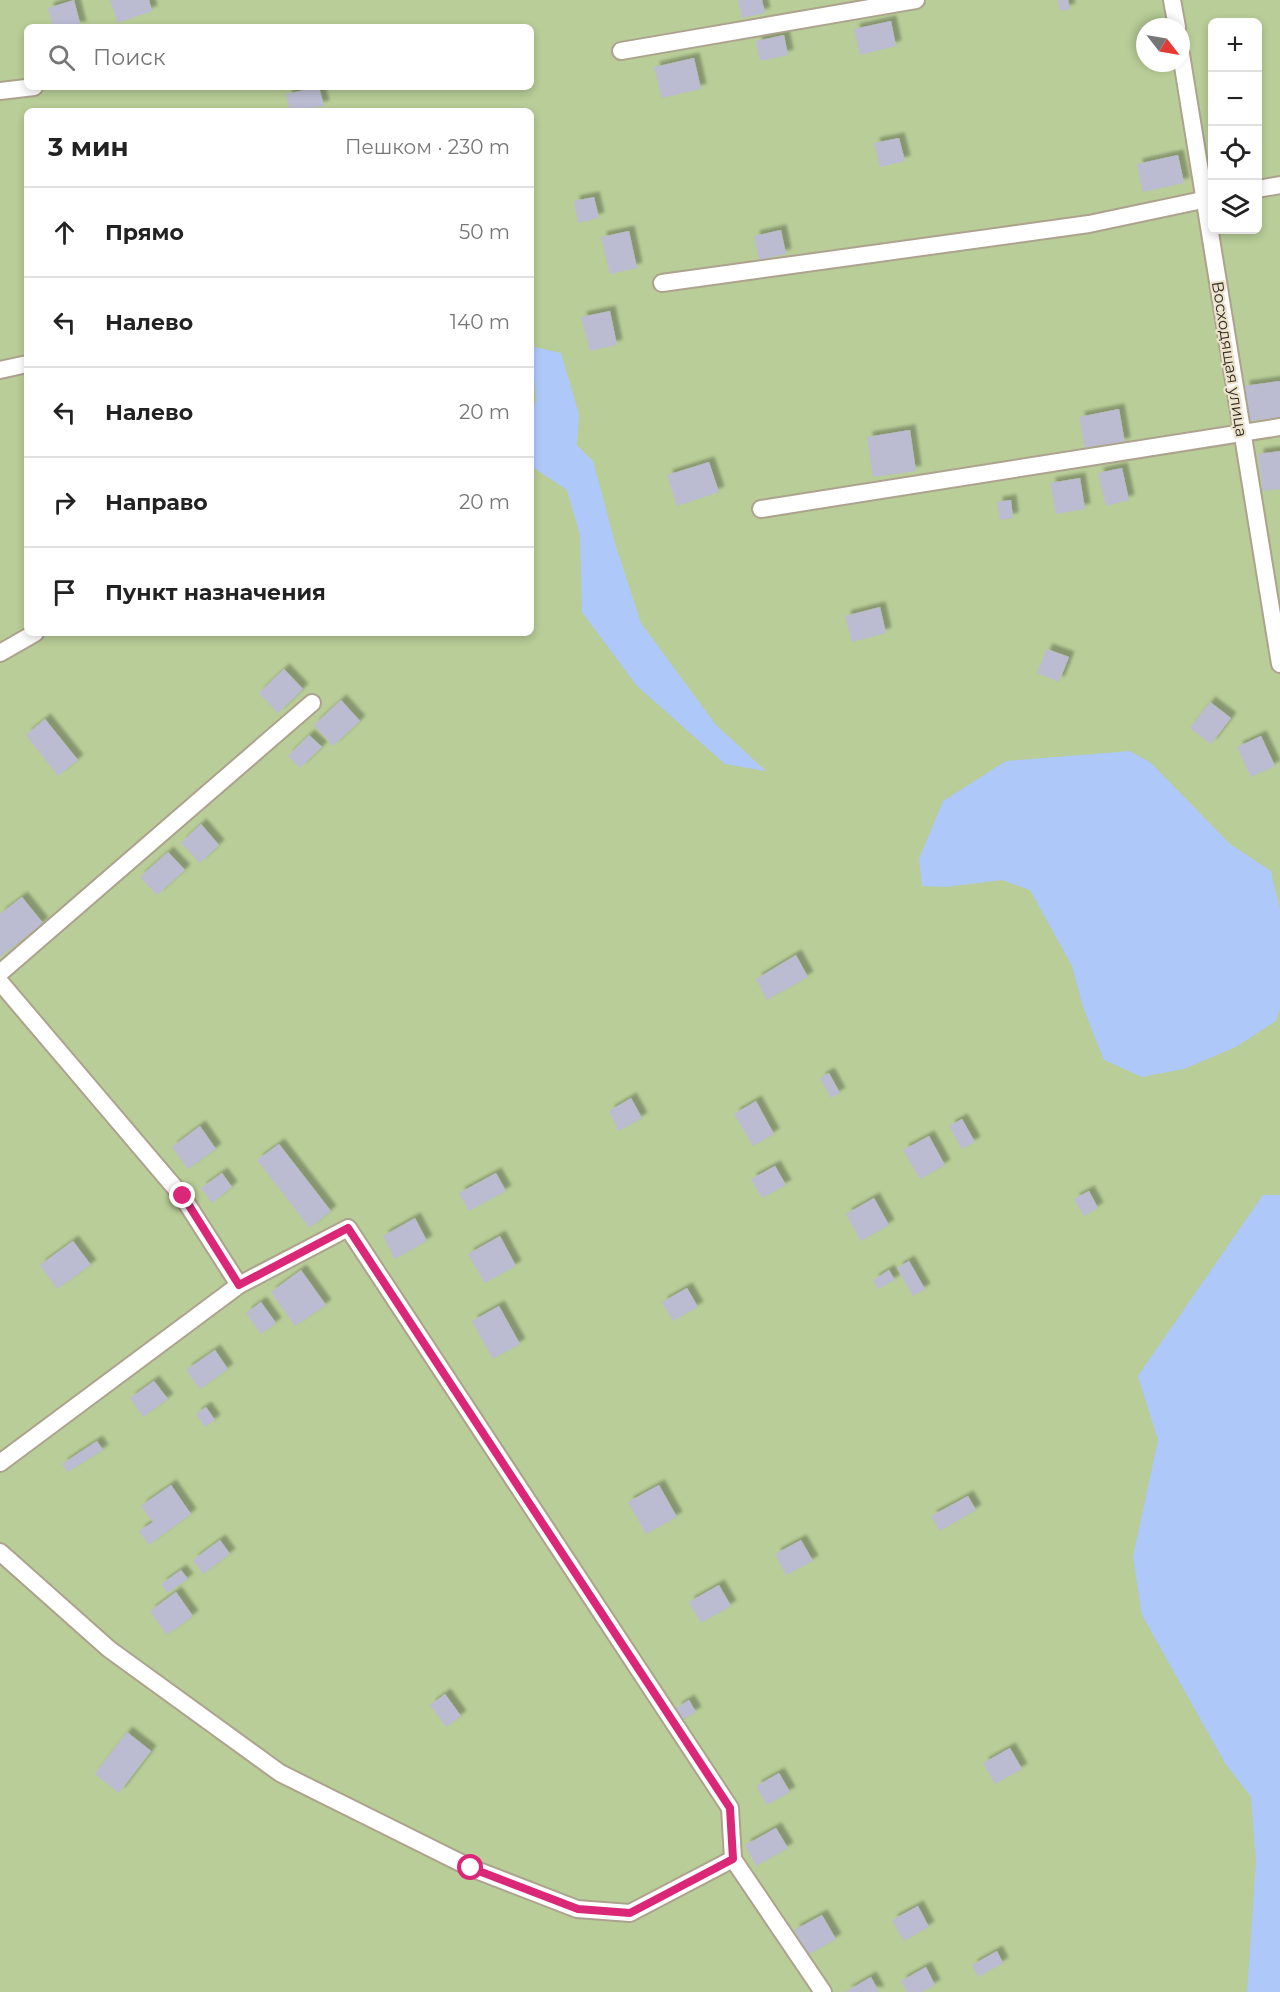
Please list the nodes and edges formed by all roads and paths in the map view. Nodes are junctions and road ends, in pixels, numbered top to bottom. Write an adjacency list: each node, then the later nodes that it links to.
1 (916, 0): 4 (lane)
2 (1172, 0): 3 (lane)
3 (1175, 18)
4 (621, 51)
5 (1184, 72): 10 (lane, Восходящая улица)
6 (24, 88): 7 (lane)
7 (0, 91)
8 (1280, 185): 9 (lane)
9 (1262, 188)
10 (1208, 198): 12 (lane)
11 (1213, 234): 16 (lane, Восходящая улица)
12 (662, 283)
13 (24, 364): 14 (lane)
14 (0, 370)
15 (1280, 427): 16 (lane)
16 (1243, 434): 17 (lane); 20 (lane, Восходящая улица)
17 (761, 509)
18 (30, 636): 19 (lane)
19 (0, 653)
20 (1280, 664)
21 (312, 703): 22 (lane)
22 (0, 973)
23 (0, 982): 24 (lane)
24 (239, 1285): 25 (lane); 27 (lane)
25 (0, 1462)
26 (0, 1552): 27 (lane)
27 (733, 1859): 28 (lane)
28 (823, 1992)

